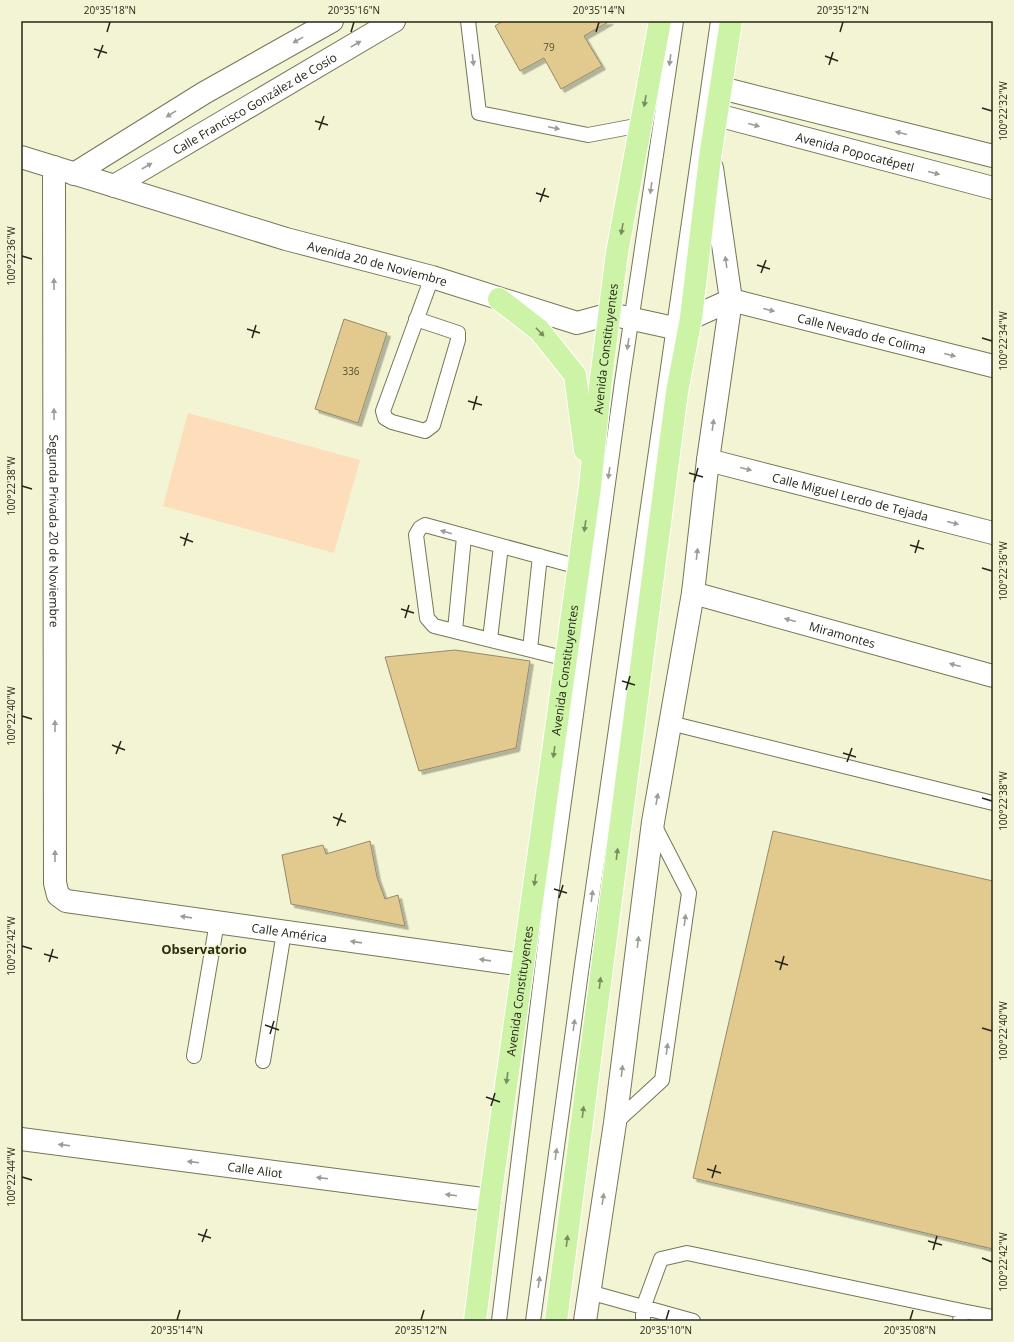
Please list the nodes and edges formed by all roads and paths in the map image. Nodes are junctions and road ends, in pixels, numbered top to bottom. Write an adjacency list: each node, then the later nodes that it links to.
1 (332, 21): 14 (street, one-way to 14)
2 (394, 21): 15 (street, Calle Francisco González de Cosío, one-way to 2)
3 (468, 21): 10 (lane, one-way to 10)
4 (660, 21): 10 (main road, Avenida Constituyentes, one-way to 10)
5 (676, 21): 21 (lane, one-way to 21)
6 (718, 21): 23 (lane)
7 (731, 21): 8 (main road)
8 (721, 88): 9 (main road); 11 (street, one-way to 8)
9 (717, 115): 13 (main road); 16 (street, Avenida Popocatépetl, one-way to 16)
10 (641, 125): 20 (main road, Avenida Constituyentes, one-way to 20)
11 (993, 156)
12 (21, 157): 14 (street, Avenida 20 de Noviembre)
13 (710, 158): 19 (street, one-way to 13); 23 (main road)
14 (64, 171): 15 (street, Avenida 20 de Noviembre); 41 (street, Segunda Privada 20 de Noviembre, one-way to 14)
15 (114, 186): 17 (street, Avenida 20 de Noviembre)
16 (993, 188)
17 (432, 277): 18 (street, Avenida 20 de Noviembre); 22 (lane)
18 (499, 299): 20 (street, Avenida 20 de Noviembre); 26 (main road, one-way to 26)
19 (731, 300): 23 (street); 24 (street, Calle Nevado de Colima, one-way to 24); 25 (street, one-way to 19)
20 (610, 314): 21 (street, Avenida 20 de Noviembre); 26 (main road, Avenida Constituyentes)
21 (632, 318): 23 (street, Avenida 20 de Noviembre); 55 (lane, one-way to 55)
22 (416, 319): 22 (lane)
23 (682, 323): 56 (lane, one-way to 23); 57 (main road, one-way to 23)
24 (993, 366)
25 (708, 460): 27 (street, Calle Miguel Lerdo de Tejada, one-way to 27); 32 (street, one-way to 25)
26 (590, 487): 31 (main road, Avenida Constituyentes, one-way to 31)
27 (993, 533)
28 (464, 537): 29 (lane); 33 (lane); 33 (lane, one-way to 33)
29 (501, 546): 30 (lane); 34 (lane)
30 (540, 556): 31 (lane); 35 (lane)
31 (579, 567): 36 (main road, Avenida Constituyentes)
32 (693, 593): 37 (street, Miramontes, one-way to 32); 38 (street)
33 (455, 630): 34 (lane)
34 (490, 639): 35 (lane)
35 (530, 649): 36 (lane)
36 (567, 659): 44 (main road, Avenida Constituyentes, one-way to 44)
37 (993, 676)
38 (670, 723): 39 (lane); 40 (street, one-way to 38)
39 (993, 803)
40 (653, 822): 47 (street, one-way to 40); 47 (lane, one-way to 40)
41 (58, 894): 42 (street, Calle América, one-way to 41)
42 (217, 922): 43 (street, Calle América); 45 (lane)
43 (284, 932): 44 (street, Calle América, one-way to 43); 46 (lane)
44 (523, 965): 49 (main road, Avenida Constituyentes, one-way to 49)
45 (194, 1056)
46 (263, 1061)
47 (615, 1123): 50 (street, one-way to 47)
48 (21, 1139): 49 (street, Calle Aliot, one-way to 48)
49 (490, 1200): 54 (main road, Avenida Constituyentes)
50 (589, 1292): 51 (lane); 58 (street)
51 (643, 1314): 52 (lane); 59 (lane)
52 (961, 1316): 53 (lane)
53 (993, 1317)
54 (475, 1321)
55 (499, 1321)
56 (534, 1321)
57 (556, 1321)
58 (585, 1321)
59 (693, 1321)

